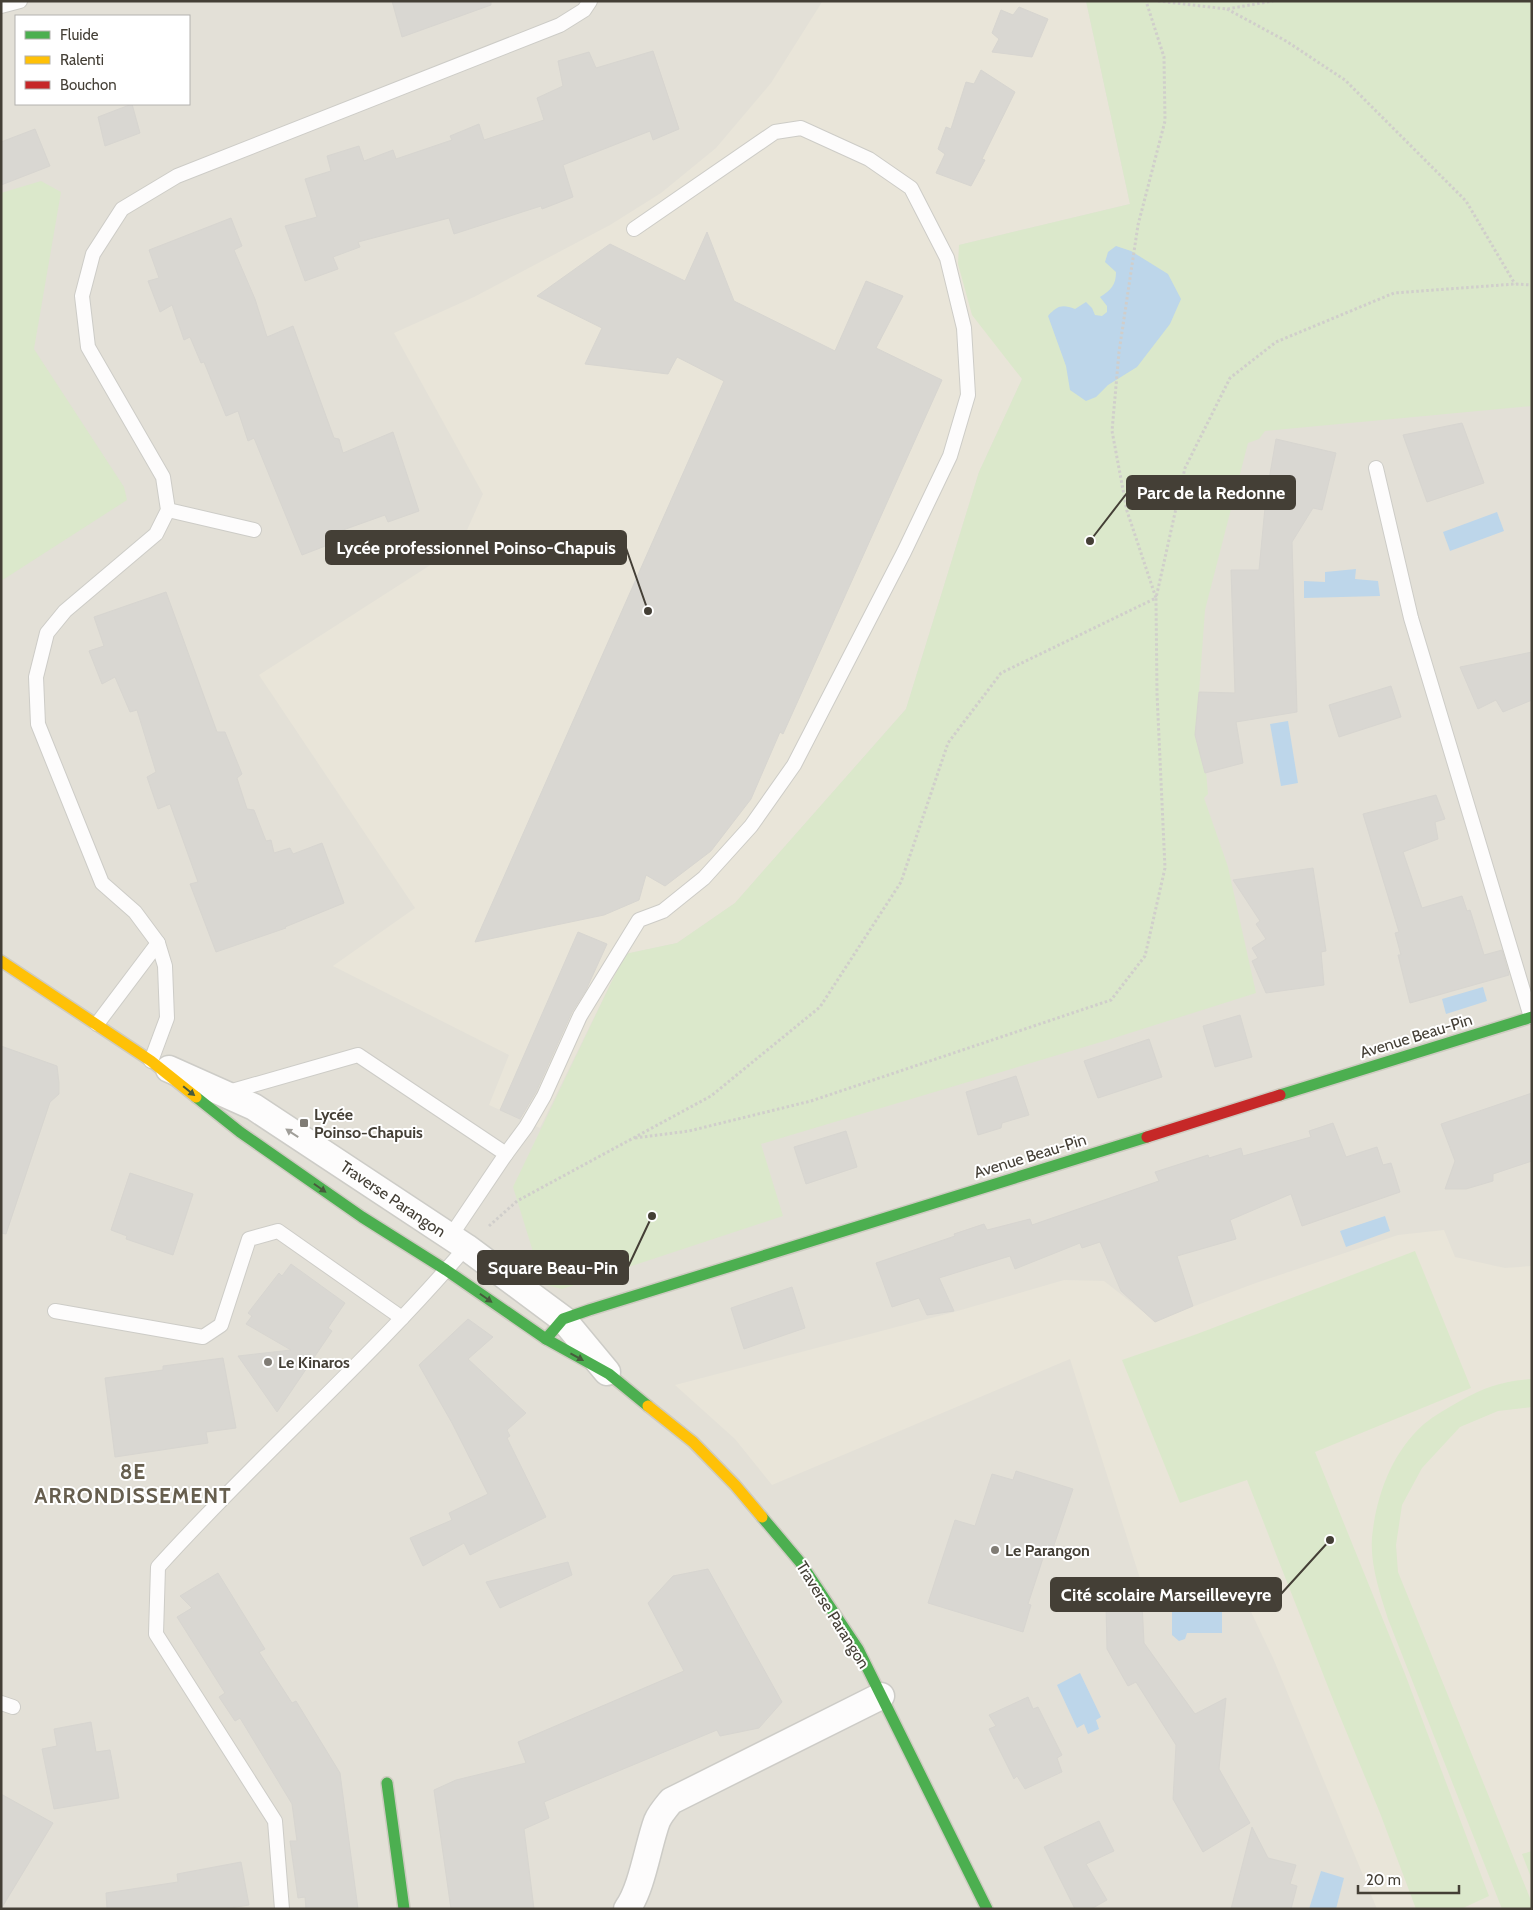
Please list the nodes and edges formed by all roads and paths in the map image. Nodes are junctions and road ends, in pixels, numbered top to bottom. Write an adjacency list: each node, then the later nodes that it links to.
1 (20, 1): 6 (lane)
2 (590, 1): 12 (lane)
3 (1146, 1): 14 (path)
4 (1158, 1): 7 (path)
5 (1273, 1): 7 (path)
6 (1, 6)
7 (1227, 9): 9 (path)
8 (634, 229): 23 (lane)
9 (1515, 284): 10 (path); 14 (path)
10 (1532, 285)
11 (1376, 468): 18 (lane)
12 (168, 510): 13 (lane); 15 (lane)
13 (254, 530)
14 (1156, 598): 22 (path); 22 (path)
15 (158, 943): 19 (lane); 20 (lane)
16 (6, 964): 17 (lane); 19 (street, Traverse Parangon)
17 (1, 981)
18 (1531, 1017): 29 (street, Avenue Beau-Pin)
19 (97, 1024): 20 (street, Traverse Parangon)
20 (151, 1061): 21 (street, Traverse Parangon); 26 (street, Traverse Parangon, one-way to 26)
21 (223, 1093): 23 (lane); 25 (street, Traverse Parangon, one-way to 21)
22 (631, 1139): 24 (path)
23 (506, 1154): 25 (lane)
24 (516, 1201)
25 (458, 1242): 26 (lane); 29 (street, Traverse Parangon)
26 (446, 1270): 28 (lane); 30 (street, Traverse Parangon, one-way to 30)
27 (55, 1311): 28 (lane)
28 (402, 1318): 34 (lane)
29 (563, 1319): 30 (street); 31 (street, Traverse Parangon)
30 (546, 1340): 31 (street, Traverse Parangon, one-way to 31)
31 (609, 1374): 32 (street, Traverse Parangon)
32 (881, 1696): 36 (street); 37 (street, Traverse Parangon)
33 (387, 1783): 35 (street)
34 (282, 1909)
35 (404, 1909)
36 (627, 1909)
37 (987, 1909)

